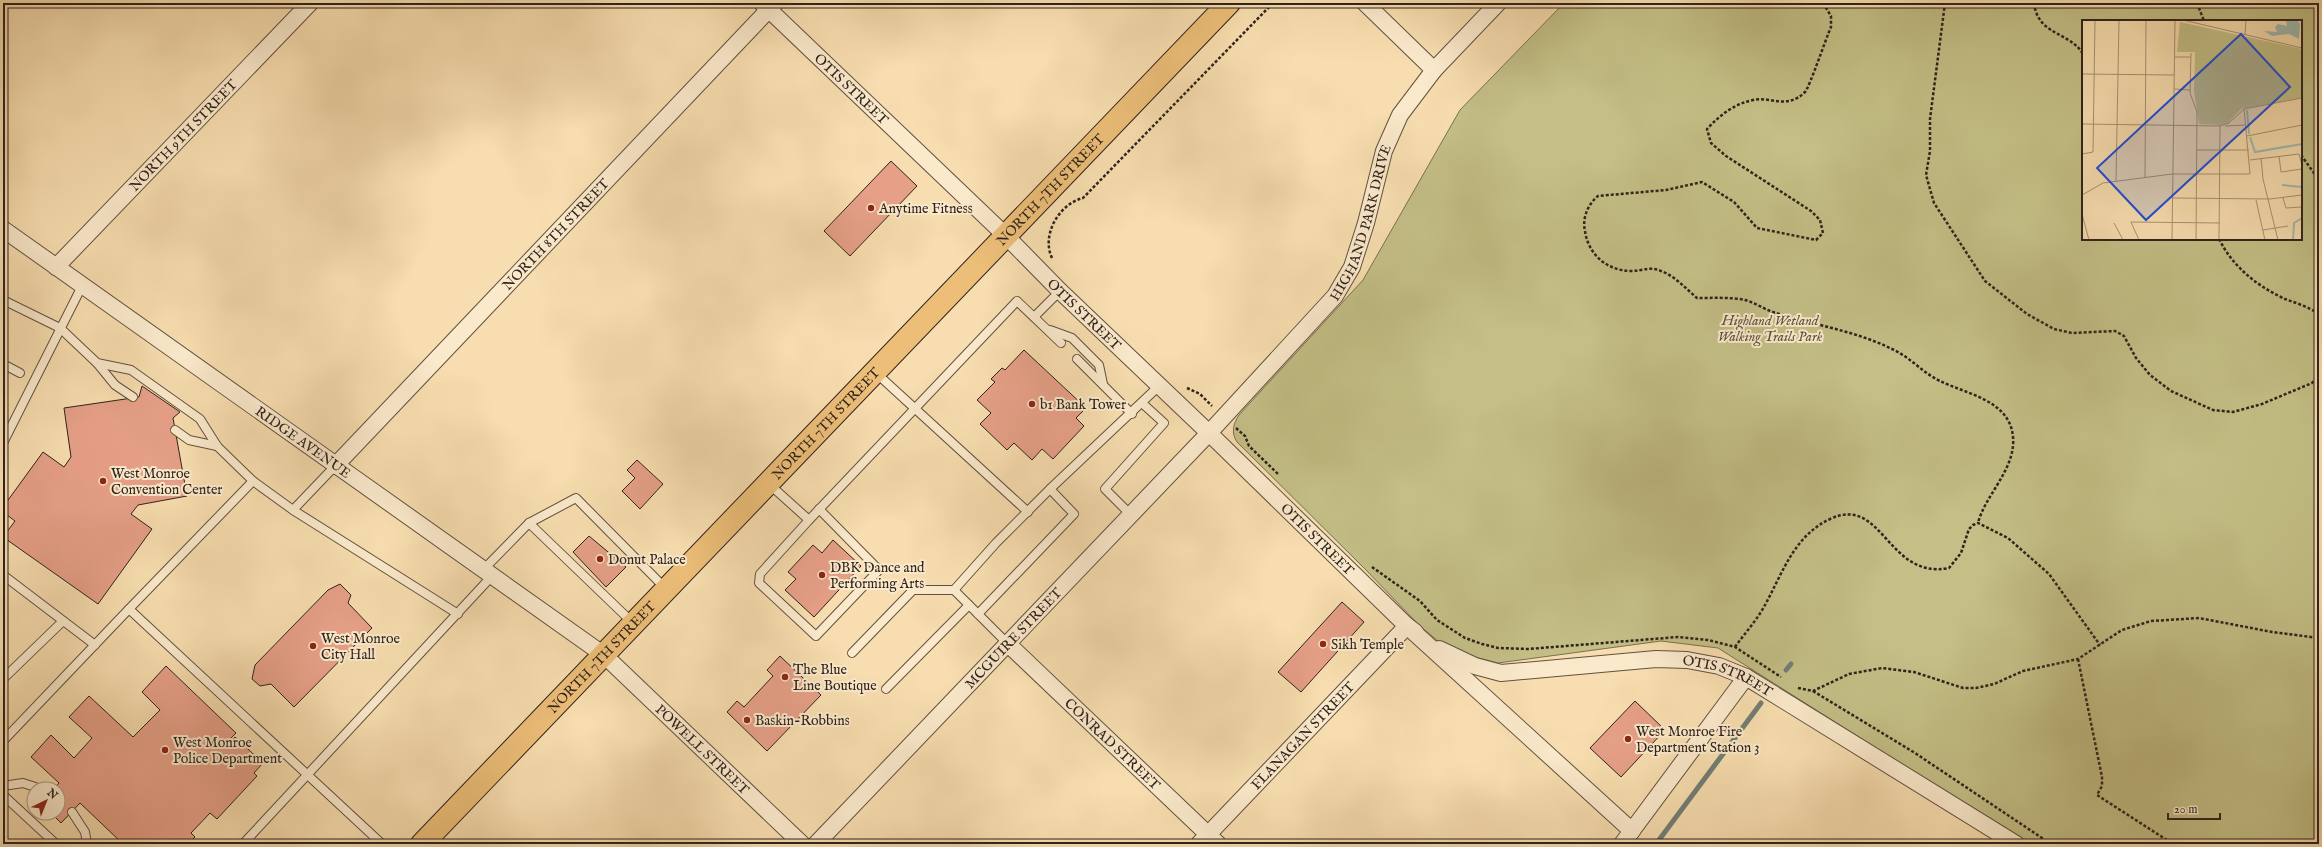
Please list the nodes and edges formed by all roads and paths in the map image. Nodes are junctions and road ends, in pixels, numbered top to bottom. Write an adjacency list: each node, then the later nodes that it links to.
1 (310, 3): 20 (street, NORTH 9TH STREET)
2 (1229, 3): 17 (main road, NORTH 7TH STREET)
3 (1273, 3): 19 (path)
4 (1365, 3): 13 (street)
5 (1498, 3): 13 (street, HIGHAND PARK DRIVE)
6 (1823, 3): 59 (path)
7 (1944, 3): 34 (path)
8 (2034, 3): 12 (path)
9 (2197, 3): 11 (path)
10 (769, 5): 17 (street, OTIS STREET); 48 (street, NORTH 8TH STREET)
11 (2204, 20)
12 (2082, 53)
13 (1434, 70): 45 (street, HIGHAND PARK DRIVE)
14 (2302, 156): 15 (path)
15 (2319, 180)
16 (3, 229): 20 (street, RIDGE AVENUE)
17 (1006, 236): 22 (street, OTIS STREET); 32 (main road, NORTH 7TH STREET)
18 (2220, 240): 24 (path)
19 (1054, 261)
20 (56, 267): 21 (street, RIDGE AVENUE)
21 (82, 286): 26 (lane); 48 (street, RIDGE AVENUE)
22 (1060, 291): 25 (lane); 37 (street, OTIS STREET)
23 (3, 300): 26 (lane)
24 (2319, 313)
25 (1034, 317): 27 (lane); 41 (lane)
26 (60, 328): 30 (lane); 46 (lane)
27 (1046, 328): 28 (lane); 35 (lane)
28 (1061, 343)
29 (1077, 359): 35 (lane)
30 (98, 363): 38 (lane); 47 (lane)
31 (3, 364): 33 (lane)
32 (875, 372): 41 (lane); 51 (main road, NORTH 7TH STREET)
33 (20, 374)
34 (2319, 374)
35 (1103, 384): 42 (lane)
36 (1183, 384): 40 (path)
37 (1159, 386): 39 (lane); 45 (street, OTIS STREET)
38 (133, 397)
39 (1142, 403): 42 (lane); 56 (lane)
40 (1211, 405)
41 (915, 409): 53 (lane); 55 (lane)
42 (1132, 414): 52 (lane)
43 (1234, 426): 49 (path)
44 (175, 430): 47 (lane)
45 (1209, 433): 56 (street, MCGUIRE STREET); 71 (street, OTIS STREET)
46 (3, 443)
47 (216, 446): 50 (lane)
48 (335, 466): 54 (lane); 61 (street, RIDGE AVENUE)
49 (1282, 478)
50 (253, 481): 54 (lane); 66 (lane)
51 (768, 484): 57 (lane); 63 (main road, NORTH 7TH STREET)
52 (1050, 489): 55 (lane); 68 (lane)
53 (819, 509): 57 (lane); 57 (lane)
54 (293, 510): 67 (lane)
55 (1028, 512): 64 (lane)
56 (1130, 514): 73 (street, MCGUIRE STREET)
57 (809, 520)
58 (529, 523): 61 (lane); 63 (lane); 70 (lane)
59 (1978, 524): 75 (path); 76 (path)
60 (1369, 566): 76 (path)
61 (488, 573): 67 (lane); 78 (street, RIDGE AVENUE)
62 (3, 575): 69 (lane)
63 (666, 590): 70 (main road, NORTH 7TH STREET)
64 (954, 590): 65 (lane); 77 (lane)
65 (969, 605): 68 (lane); 84 (lane)
66 (130, 609): 74 (lane); 87 (lane)
67 (458, 614): 87 (lane)
68 (978, 614): 73 (lane)
69 (63, 621): 74 (lane); 81 (lane)
70 (634, 624): 78 (main road, NORTH 7TH STREET)
71 (1407, 626): 80 (street, OTIS STREET); 92 (street, OTIS STREET); 93 (street, FLANAGAN STREET)
72 (2319, 638): 75 (path)
73 (1007, 643): 93 (street, CONRAD STREET); 100 (street, MCGUIRE STREET)
74 (95, 645): 86 (lane)
75 (2100, 645): 79 (path)
76 (1735, 647): 82 (path)
77 (852, 653)
78 (604, 655): 98 (main road, NORTH 7TH STREET); 99 (street, POWELL STREET)
79 (2078, 659): 85 (path); 103 (path)
80 (1746, 677): 92 (street); 101 (street, OTIS STREET)
81 (3, 678)
82 (1786, 680)
83 (1795, 687): 85 (path)
84 (886, 689)
85 (1814, 690): 102 (path)
86 (3, 741)
87 (308, 776): 96 (lane); 97 (lane)
88 (26, 785): 89 (lane)
89 (3, 786)
90 (3, 795): 94 (lane)
91 (72, 812): 95 (lane)
92 (1627, 838)
93 (1208, 841)
94 (56, 844)
95 (87, 844)
96 (243, 844)
97 (382, 844)
98 (422, 844)
99 (802, 844)
100 (816, 844)
101 (2016, 844)
102 (2052, 844)
103 (2173, 844)

